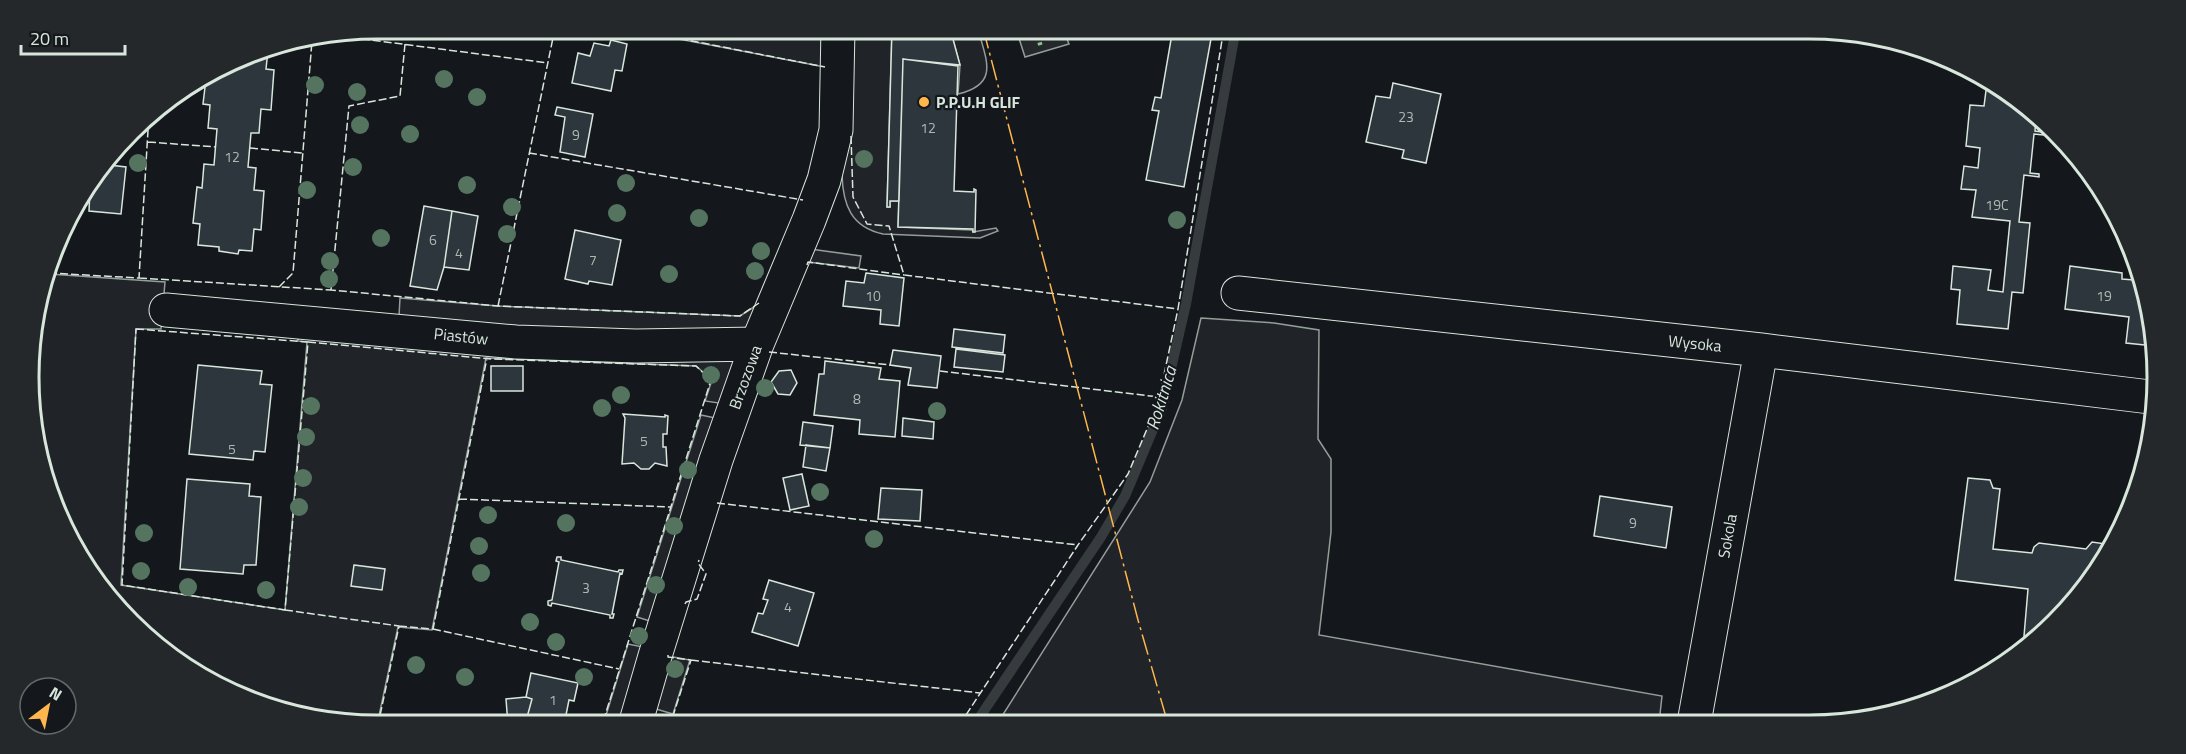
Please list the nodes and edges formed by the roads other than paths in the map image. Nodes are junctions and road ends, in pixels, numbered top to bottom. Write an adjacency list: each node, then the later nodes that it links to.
1 (838, 39): 4 (street, Brzozowa)
2 (1238, 293): 5 (street, Wysoka)
3 (165, 310): 4 (street, Piastów)
4 (758, 344): 7 (street, Brzozowa)
5 (1761, 350): 6 (street, Wysoka); 8 (street, Sokola)
6 (2146, 397)
7 (638, 715)
8 (1695, 715)

